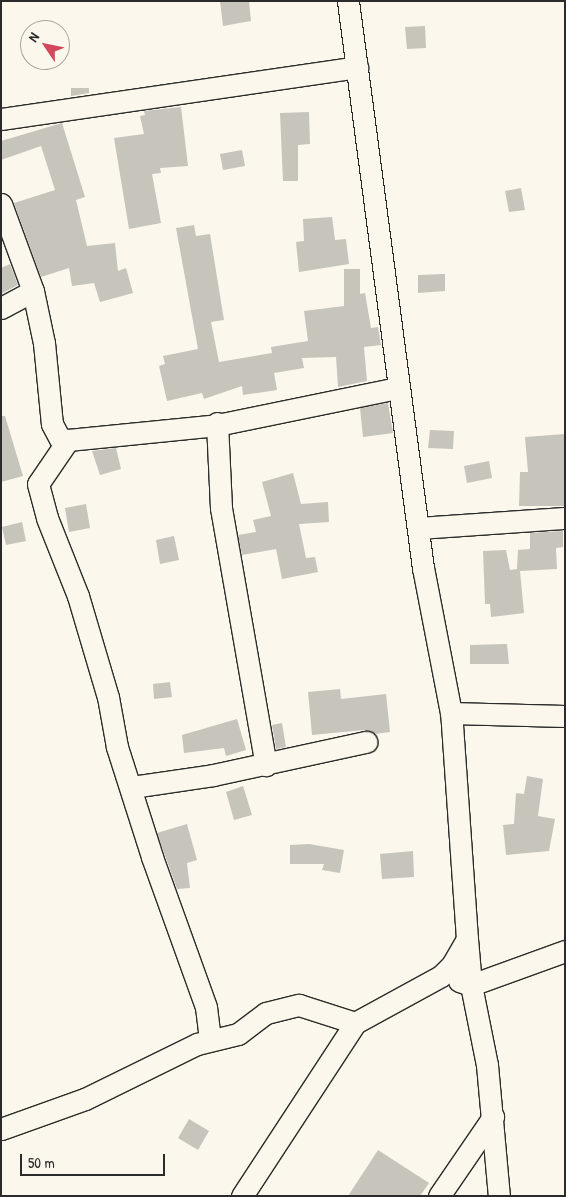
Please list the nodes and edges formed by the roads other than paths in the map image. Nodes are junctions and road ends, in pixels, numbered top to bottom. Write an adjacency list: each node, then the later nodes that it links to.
1 (348, 1): 2 (street)
2 (358, 67): 3 (street); 7 (street)
3 (1, 119)
4 (1, 204): 5 (street)
5 (33, 291): 6 (street); 9 (street)
6 (1, 308)
7 (397, 388): 8 (street); 11 (street)
8 (217, 423): 9 (street); 15 (street)
9 (68, 440): 16 (street)
10 (565, 518): 11 (street)
11 (418, 528): 12 (street)
12 (451, 713): 13 (street); 17 (street)
13 (565, 716)
14 (366, 742): 15 (street)
15 (266, 765): 16 (street)
16 (132, 787): 22 (street)
17 (467, 939): 19 (street); 20 (street)
18 (565, 951): 20 (street)
19 (441, 976): 20 (street); 21 (street)
20 (471, 985): 23 (street)
21 (355, 1023): 22 (street); 25 (street)
22 (210, 1040): 24 (street)
23 (493, 1117): 26 (street); 27 (street)
24 (1, 1129)
25 (242, 1196)
26 (439, 1196)
27 (499, 1196)

